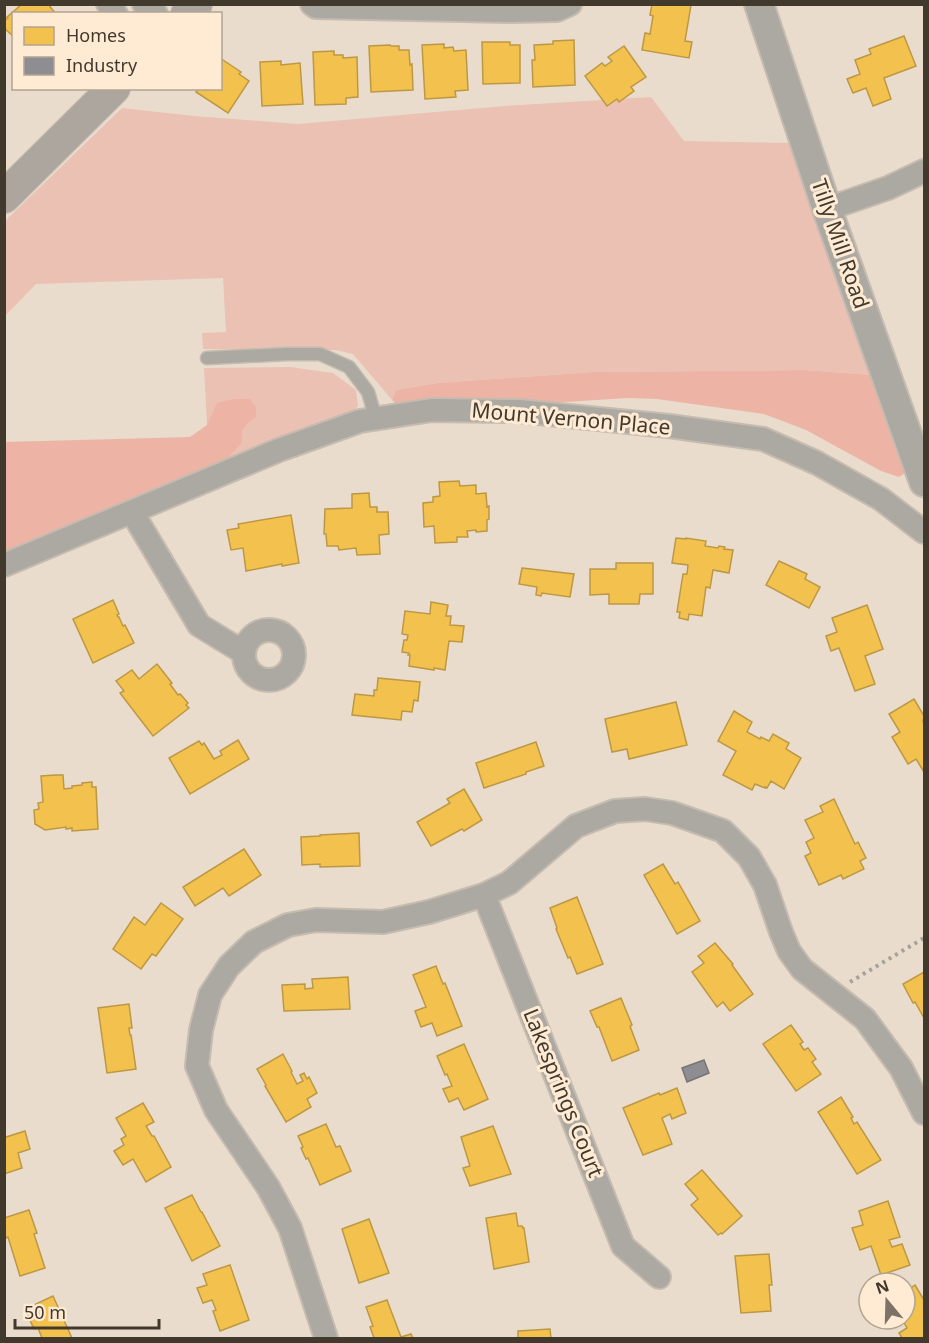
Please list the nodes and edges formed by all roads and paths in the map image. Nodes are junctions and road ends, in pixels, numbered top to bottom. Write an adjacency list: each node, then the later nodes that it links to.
1 (312, 4): 4 (street)
2 (570, 4): 4 (street)
3 (759, 4): 8 (street, Tilly Mill Road)
4 (516, 9)
5 (112, 90): 7 (main road)
6 (924, 171): 8 (street)
7 (4, 197)
8 (827, 209): 11 (street, Tilly Mill Road)
9 (207, 358): 10 (lane)
10 (376, 419): 12 (street, Mount Vernon Place); 13 (street, Mount Vernon Place)
11 (924, 482)
12 (132, 512): 14 (street, Mount Vernon Place); 15 (street)
13 (924, 532)
14 (4, 565)
15 (243, 652)
16 (484, 895): 18 (street); 20 (street, Lakesprings Court); 21 (street)
17 (924, 938): 18 (path)
18 (832, 993): 19 (street)
19 (924, 1113)
20 (659, 1277)
21 (326, 1338)

